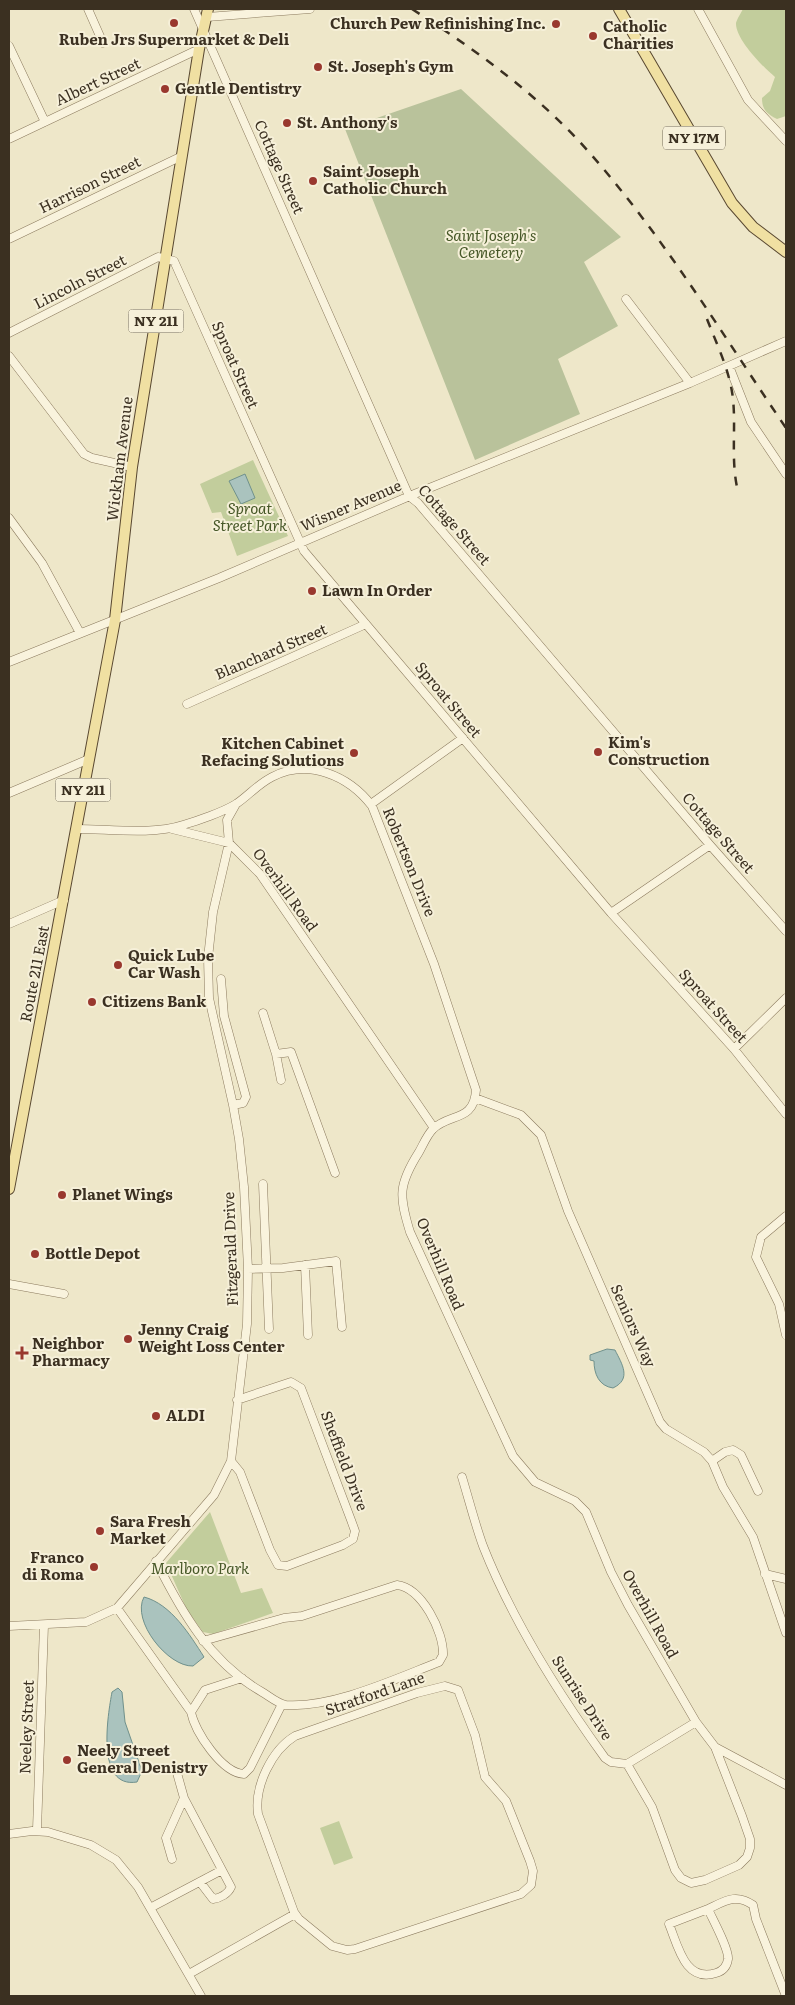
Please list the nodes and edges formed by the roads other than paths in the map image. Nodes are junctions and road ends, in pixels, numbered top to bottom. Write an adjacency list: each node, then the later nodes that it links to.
1 (88, 9): 8 (street)
2 (194, 9): 7 (street, Cottage Street)
3 (310, 9): 6 (street)
4 (619, 9): 16 (main road, NY 17M)
5 (698, 9): 13 (street)
6 (207, 13): 7 (main road, Wickham Avenue / NY 211)
7 (204, 32): 10 (main road, Wickham Avenue / NY 211); 26 (street, Cottage Street)
8 (103, 43)
9 (9, 46): 11 (street)
10 (199, 50): 11 (street, Albert Street); 14 (main road, Wickham Avenue / NY 211)
11 (45, 122): 12 (street, Albert Street)
12 (9, 139)
13 (786, 141)
14 (182, 156): 15 (street, Harrison Street); 17 (main road, Wickham Avenue / NY 211)
15 (9, 239)
16 (786, 252)
17 (165, 258): 19 (street, Lincoln Street); 24 (main road, Wickham Avenue / NY 211); 28 (street, Sproat Street)
18 (626, 299): 23 (street)
19 (9, 334)
20 (786, 341): 22 (street, Wisner Avenue)
21 (9, 356): 24 (street)
22 (729, 366): 23 (street, Wisner Avenue); 25 (street)
23 (690, 383): 26 (street, Wisner Avenue)
24 (132, 467): 29 (main road, Wickham Avenue / NY 211)
25 (786, 474)
26 (409, 496): 28 (street, Wisner Avenue); 42 (street, Cottage Street)
27 (9, 518): 31 (street)
28 (300, 543): 29 (street, Wisner Avenue); 30 (street, Sproat Street)
29 (115, 620): 31 (street, Wisner Avenue); 35 (main road, Wickham Avenue / NY 211)
30 (366, 624): 33 (street, Blanchard Street); 34 (street, Sproat Street)
31 (80, 633): 32 (street, Wisner Avenue)
32 (9, 661)
33 (187, 704)
34 (463, 738): 38 (street); 45 (street, Sproat Street)
35 (89, 759): 36 (street); 39 (main road, Wickham Avenue / NY 211)
36 (9, 794)
37 (236, 804): 38 (street, Robertson Drive); 40 (street, Robertson Drive); 41 (street, Fitzgerald Drive)
38 (371, 804): 54 (street, Robertson Drive)
39 (77, 829): 40 (street, Robertson Drive); 43 (main road, Wickham Avenue / NY 211)
40 (169, 829): 41 (street)
41 (229, 843): 55 (street, Fitzgerald Drive); 57 (street, Overhill Road)
42 (710, 845): 45 (street); 47 (street, Cottage Street)
43 (64, 900): 44 (main road, Wickham Avenue / NY 211); 46 (street)
44 (62, 913): 60 (main road, Route 211 East / NY 211)
45 (612, 913): 51 (street, Sproat Street)
46 (9, 924)
47 (786, 931)
48 (221, 979): 55 (street)
49 (786, 998): 51 (street)
50 (263, 1013): 52 (street)
51 (734, 1049): 56 (street, Sproat Street)
52 (276, 1054): 53 (street); 58 (street)
53 (281, 1080)
54 (475, 1098): 57 (street); 73 (street, Seniors Way)
55 (233, 1105): 64 (street, Fitzgerald Drive)
56 (786, 1114)
57 (434, 1128): 87 (street, Overhill Road)
58 (335, 1173)
59 (263, 1184): 63 (street)
60 (9, 1189)
61 (786, 1216): 70 (street)
62 (305, 1265): 63 (street); 67 (street); 69 (street)
63 (266, 1268): 64 (street); 68 (street)
64 (248, 1269): 71 (street, Fitzgerald Drive)
65 (9, 1284): 66 (street)
66 (64, 1294)
67 (342, 1327)
68 (269, 1329)
69 (308, 1335)
70 (786, 1335)
71 (237, 1400): 72 (street, Fitzgerald Drive); 72 (street, Sheffield Drive)
72 (231, 1461): 76 (street, Fitzgerald Drive)
73 (712, 1461): 75 (street); 77 (street, Seniors Way)
74 (462, 1477): 89 (street, Sunrise Drive)
75 (758, 1491)
76 (156, 1561): 79 (street, Fitzgerald Drive); 83 (street)
77 (765, 1574): 78 (street); 82 (street, Seniors Way)
78 (786, 1579)
79 (117, 1608): 80 (street, Fitzgerald Drive); 86 (street)
80 (44, 1625): 81 (street, Fitzgerald Drive); 93 (street, Neeley Street)
81 (9, 1626)
82 (786, 1633)
83 (204, 1642): 84 (street); 85 (street)
84 (242, 1678): 85 (street); 86 (street)
85 (282, 1704): 86 (street)
86 (191, 1712)
87 (696, 1722): 88 (street, Overhill Road); 89 (street)
88 (715, 1747): 89 (street); 91 (street)
89 (628, 1764)
90 (177, 1773): 92 (street)
91 (786, 1785)
92 (184, 1798): 95 (street); 96 (street)
93 (37, 1830): 94 (street); 98 (street)
94 (9, 1834)
95 (172, 1859)
96 (222, 1870): 97 (street); 97 (street)
97 (200, 1882): 98 (street)
98 (150, 1908): 101 (street)
99 (708, 1908): 99 (street); 103 (street)
100 (295, 1914): 100 (street, Stratford Lane); 101 (street)
101 (188, 1974): 102 (street)
102 (201, 1996)
103 (786, 1996)

